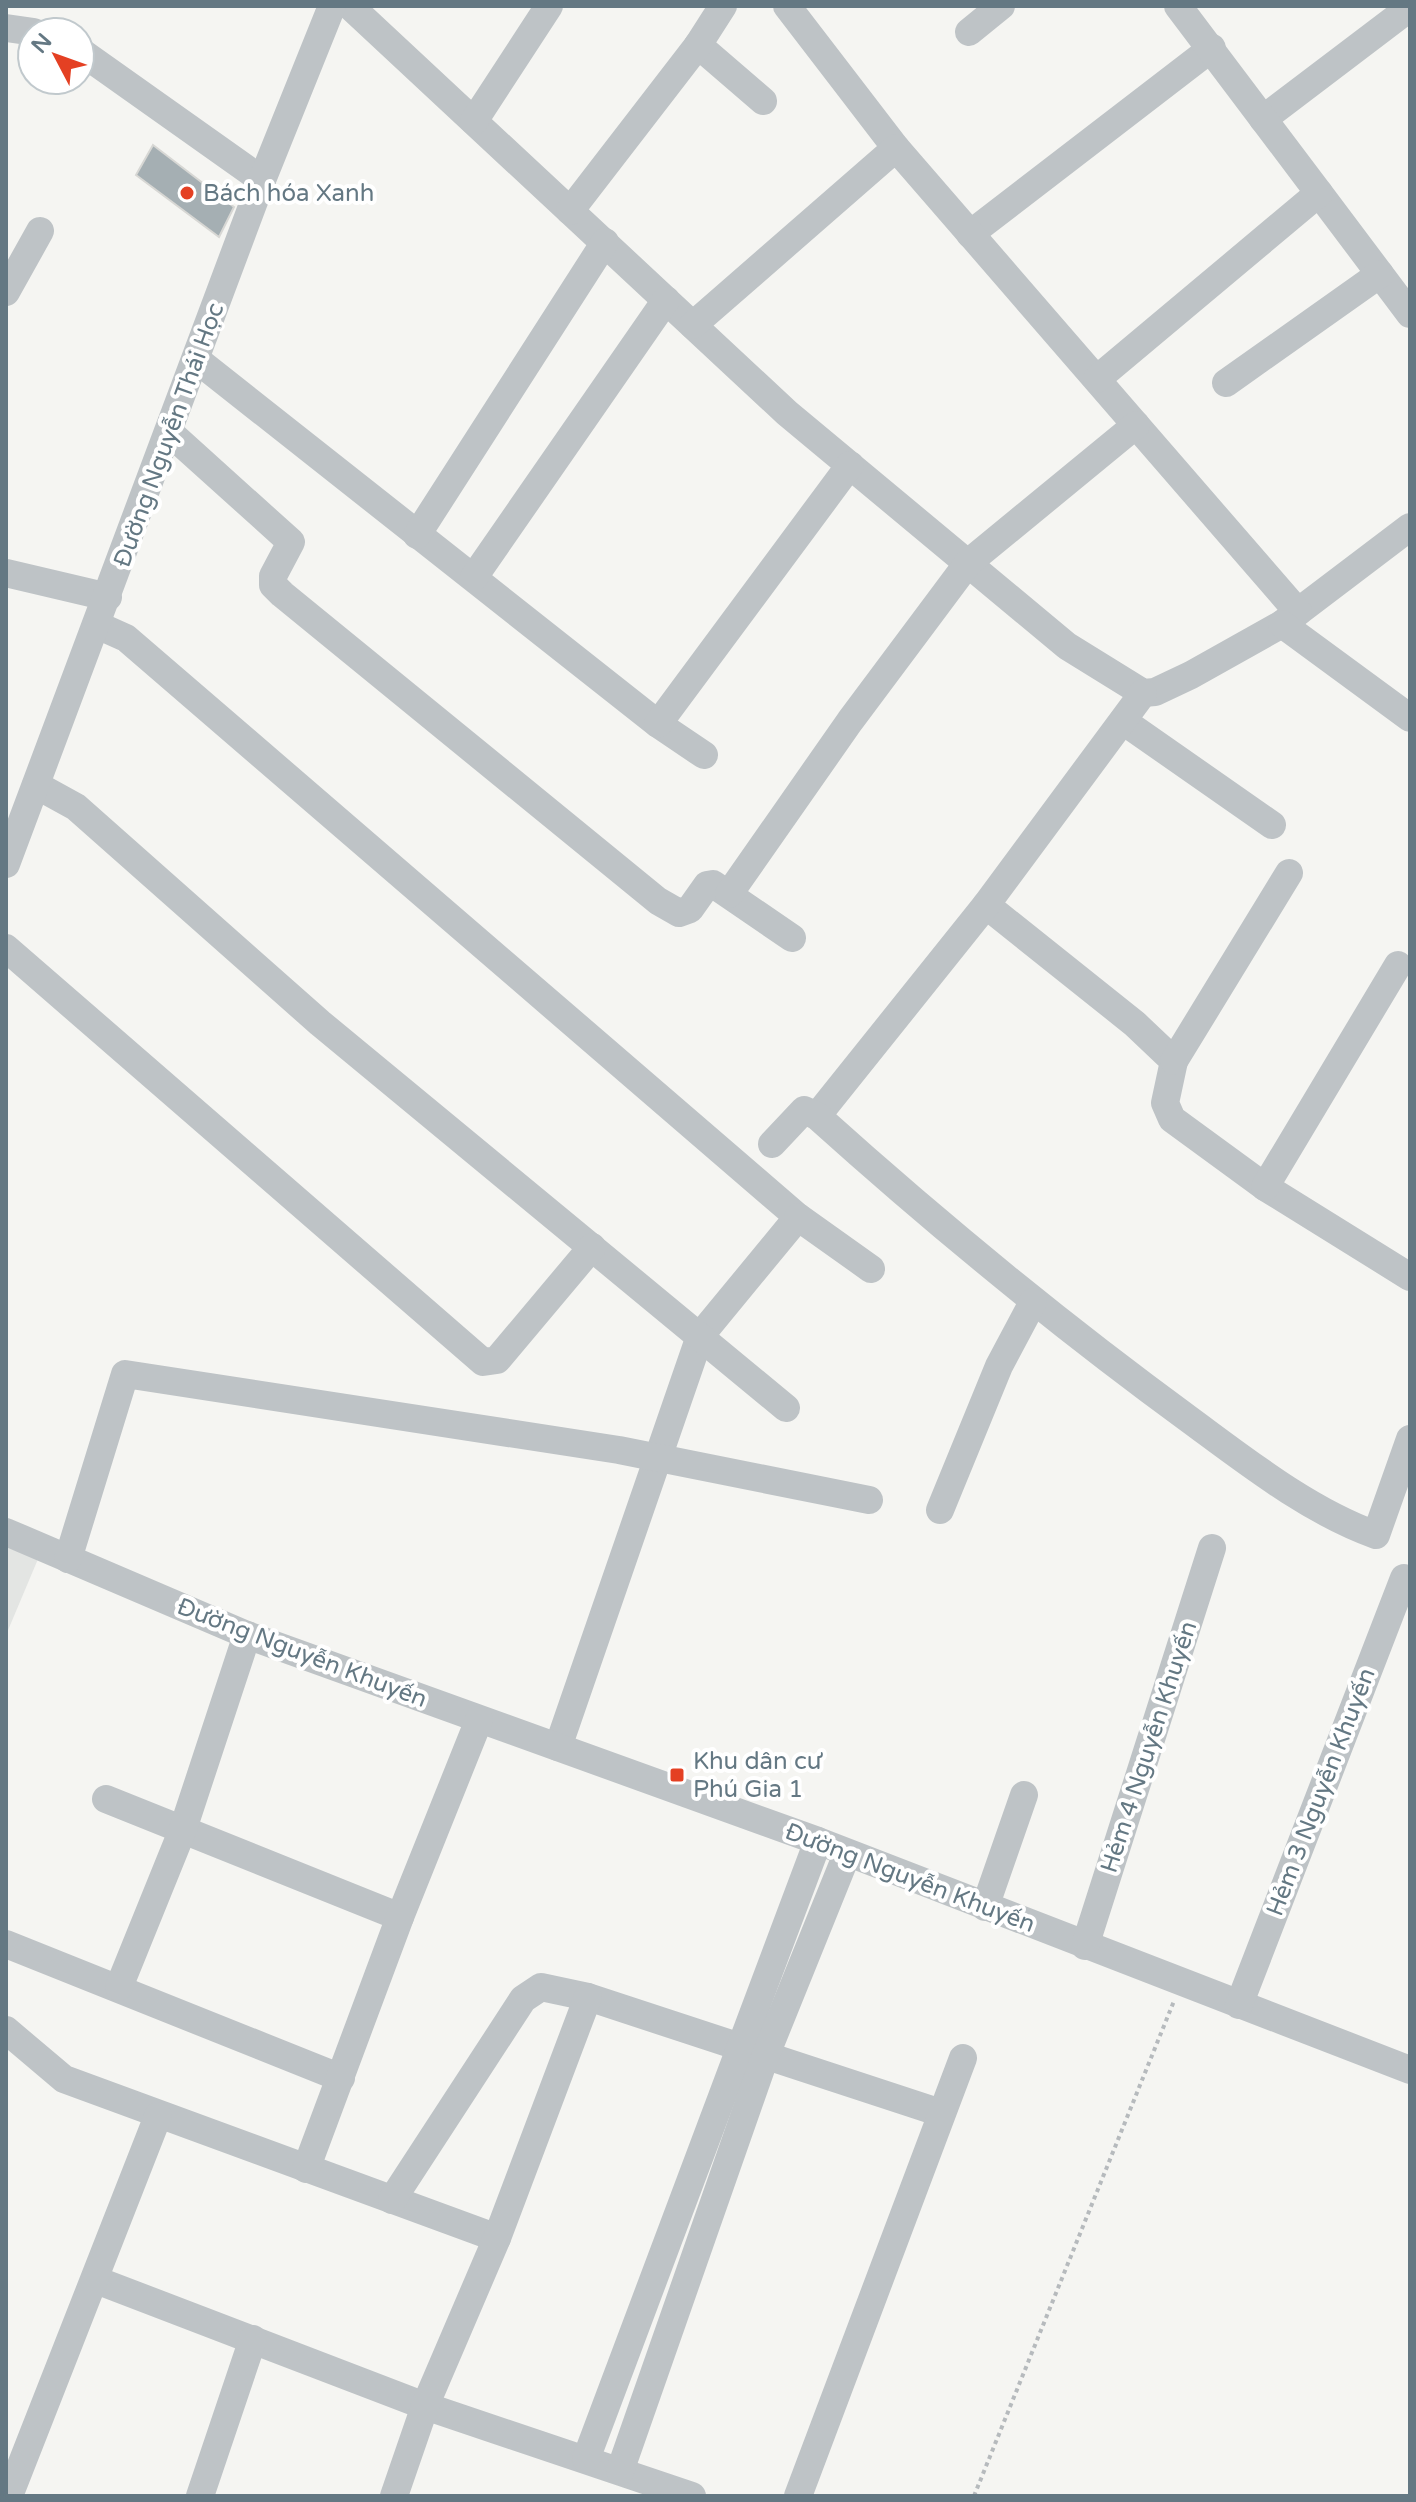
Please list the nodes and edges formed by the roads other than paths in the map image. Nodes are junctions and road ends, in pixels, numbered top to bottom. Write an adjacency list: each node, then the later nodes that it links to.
1 (332, 6): 17 (street, Đường Nguyễn Thái Học)
2 (350, 6): 15 (street)
3 (549, 6): 15 (street)
4 (723, 6): 10 (street)
5 (787, 6): 16 (street)
6 (1001, 6): 9 (street)
7 (1187, 9): 11 (street)
8 (1408, 9): 14 (street)
9 (969, 32)
10 (698, 45): 13 (street); 19 (street)
11 (1212, 48): 14 (street); 21 (street)
12 (96, 62): 17 (street)
13 (763, 101)
14 (1263, 119): 18 (street)
15 (474, 121): 19 (street)
16 (896, 148): 21 (street); 27 (street)
17 (262, 180): 28 (street, Đường Nguyễn Thái Học)
18 (1319, 193): 23 (street); 29 (street)
19 (570, 211): 22 (street)
20 (40, 231): 24 (street)
21 (970, 234): 29 (street)
22 (605, 242): 25 (street); 35 (street)
23 (1380, 274): 26 (street); 30 (street)
24 (6, 292)
25 (666, 300): 27 (street); 38 (street)
26 (1410, 314)
27 (693, 325): 33 (street)
28 (197, 360): 32 (street, Đường Nguyễn Thái Học); 35 (street)
29 (1097, 379): 31 (street)
30 (1226, 383)
31 (1136, 425): 36 (street); 40 (street)
32 (170, 433): 39 (street, Đường Nguyễn Thái Học); 51 (street)
33 (850, 465): 36 (street); 45 (street)
34 (1410, 527): 40 (street)
35 (417, 535): 38 (street)
36 (968, 563): 42 (street); 51 (street)
37 (6, 573): 39 (street)
38 (474, 577): 45 (street)
39 (108, 597): 41 (street, Đường Nguyễn Thái Học)
40 (1290, 618): 42 (street); 43 (street)
41 (97, 625): 47 (street, Đường Nguyễn Thái Học); 60 (street)
42 (1143, 693): 44 (street)
43 (1410, 718)
44 (1123, 721): 48 (street); 52 (street)
45 (658, 724): 46 (street)
46 (704, 755)
47 (36, 785): 49 (street, Đường Nguyễn Thái Học); 61 (street)
48 (1272, 825)
49 (6, 864)
50 (1289, 873): 56 (street)
51 (729, 894): 53 (street)
52 (986, 905): 56 (street); 57 (street)
53 (792, 938)
54 (6, 948): 61 (street)
55 (1398, 965): 59 (street)
56 (1174, 1061): 59 (street)
57 (817, 1116): 58 (street); 64 (street)
58 (772, 1144)
59 (1265, 1187): 63 (street)
60 (798, 1217): 62 (street); 65 (street)
61 (592, 1247): 65 (street)
62 (871, 1269)
63 (1410, 1277)
64 (1033, 1302): 67 (street); 70 (street)
65 (700, 1336): 66 (street); 68 (street)
66 (786, 1408)
67 (1410, 1439)
68 (656, 1458): 69 (street); 73 (street); 77 (street)
69 (869, 1500)
70 (940, 1510)
71 (6, 1532): 73 (street, Đường Nguyễn Khuyến)
72 (1212, 1548): 86 (street, Hẻm 4 Nguyễn Khuyến)
73 (68, 1559): 75 (street, Đường Nguyễn Khuyến)
74 (1404, 1578): 89 (street, Hẻm 3 Nguyễn Khuyến)
75 (247, 1635): 76 (street, Đường Nguyễn Khuyến); 80 (street)
76 (479, 1720): 77 (street, Đường Nguyễn Khuyến); 84 (street)
77 (558, 1747): 81 (street, Đường Nguyễn Khuyến)
78 (1024, 1795): 83 (street)
79 (106, 1799): 80 (street)
80 (183, 1829): 84 (street); 87 (street)
81 (818, 1841): 82 (street, Đường Nguyễn Khuyến); 91 (street)
82 (847, 1854): 83 (street, Đường Nguyễn Khuyến); 92 (street)
83 (985, 1907): 86 (street, Đường Nguyễn Khuyến)
84 (400, 1917): 95 (street)
85 (6, 1944): 87 (street)
86 (1085, 1946): 89 (street, Đường Nguyễn Khuyến)
87 (119, 1987): 95 (street)
88 (588, 1997): 91 (street); 99 (street); 100 (street)
89 (1239, 2005): 94 (street, Đường Nguyễn Khuyến)
90 (6, 2030): 97 (street)
91 (738, 2046): 92 (street); 104 (street)
92 (765, 2057): 96 (street); 105 (street)
93 (963, 2058): 96 (street)
94 (1409, 2068)
95 (341, 2078): 98 (street)
96 (941, 2113): 110 (street)
97 (158, 2116): 98 (street); 101 (street)
98 (306, 2169): 99 (street)
99 (392, 2200): 100 (street)
100 (497, 2238): 103 (street)
101 (96, 2280): 102 (street); 106 (street)
102 (253, 2339): 103 (street); 107 (street)
103 (425, 2406): 104 (street); 108 (street)
104 (586, 2459): 105 (street)
105 (620, 2471): 109 (street)
106 (9, 2496)
107 (200, 2496)
108 (394, 2496)
109 (692, 2496)
110 (798, 2496)

